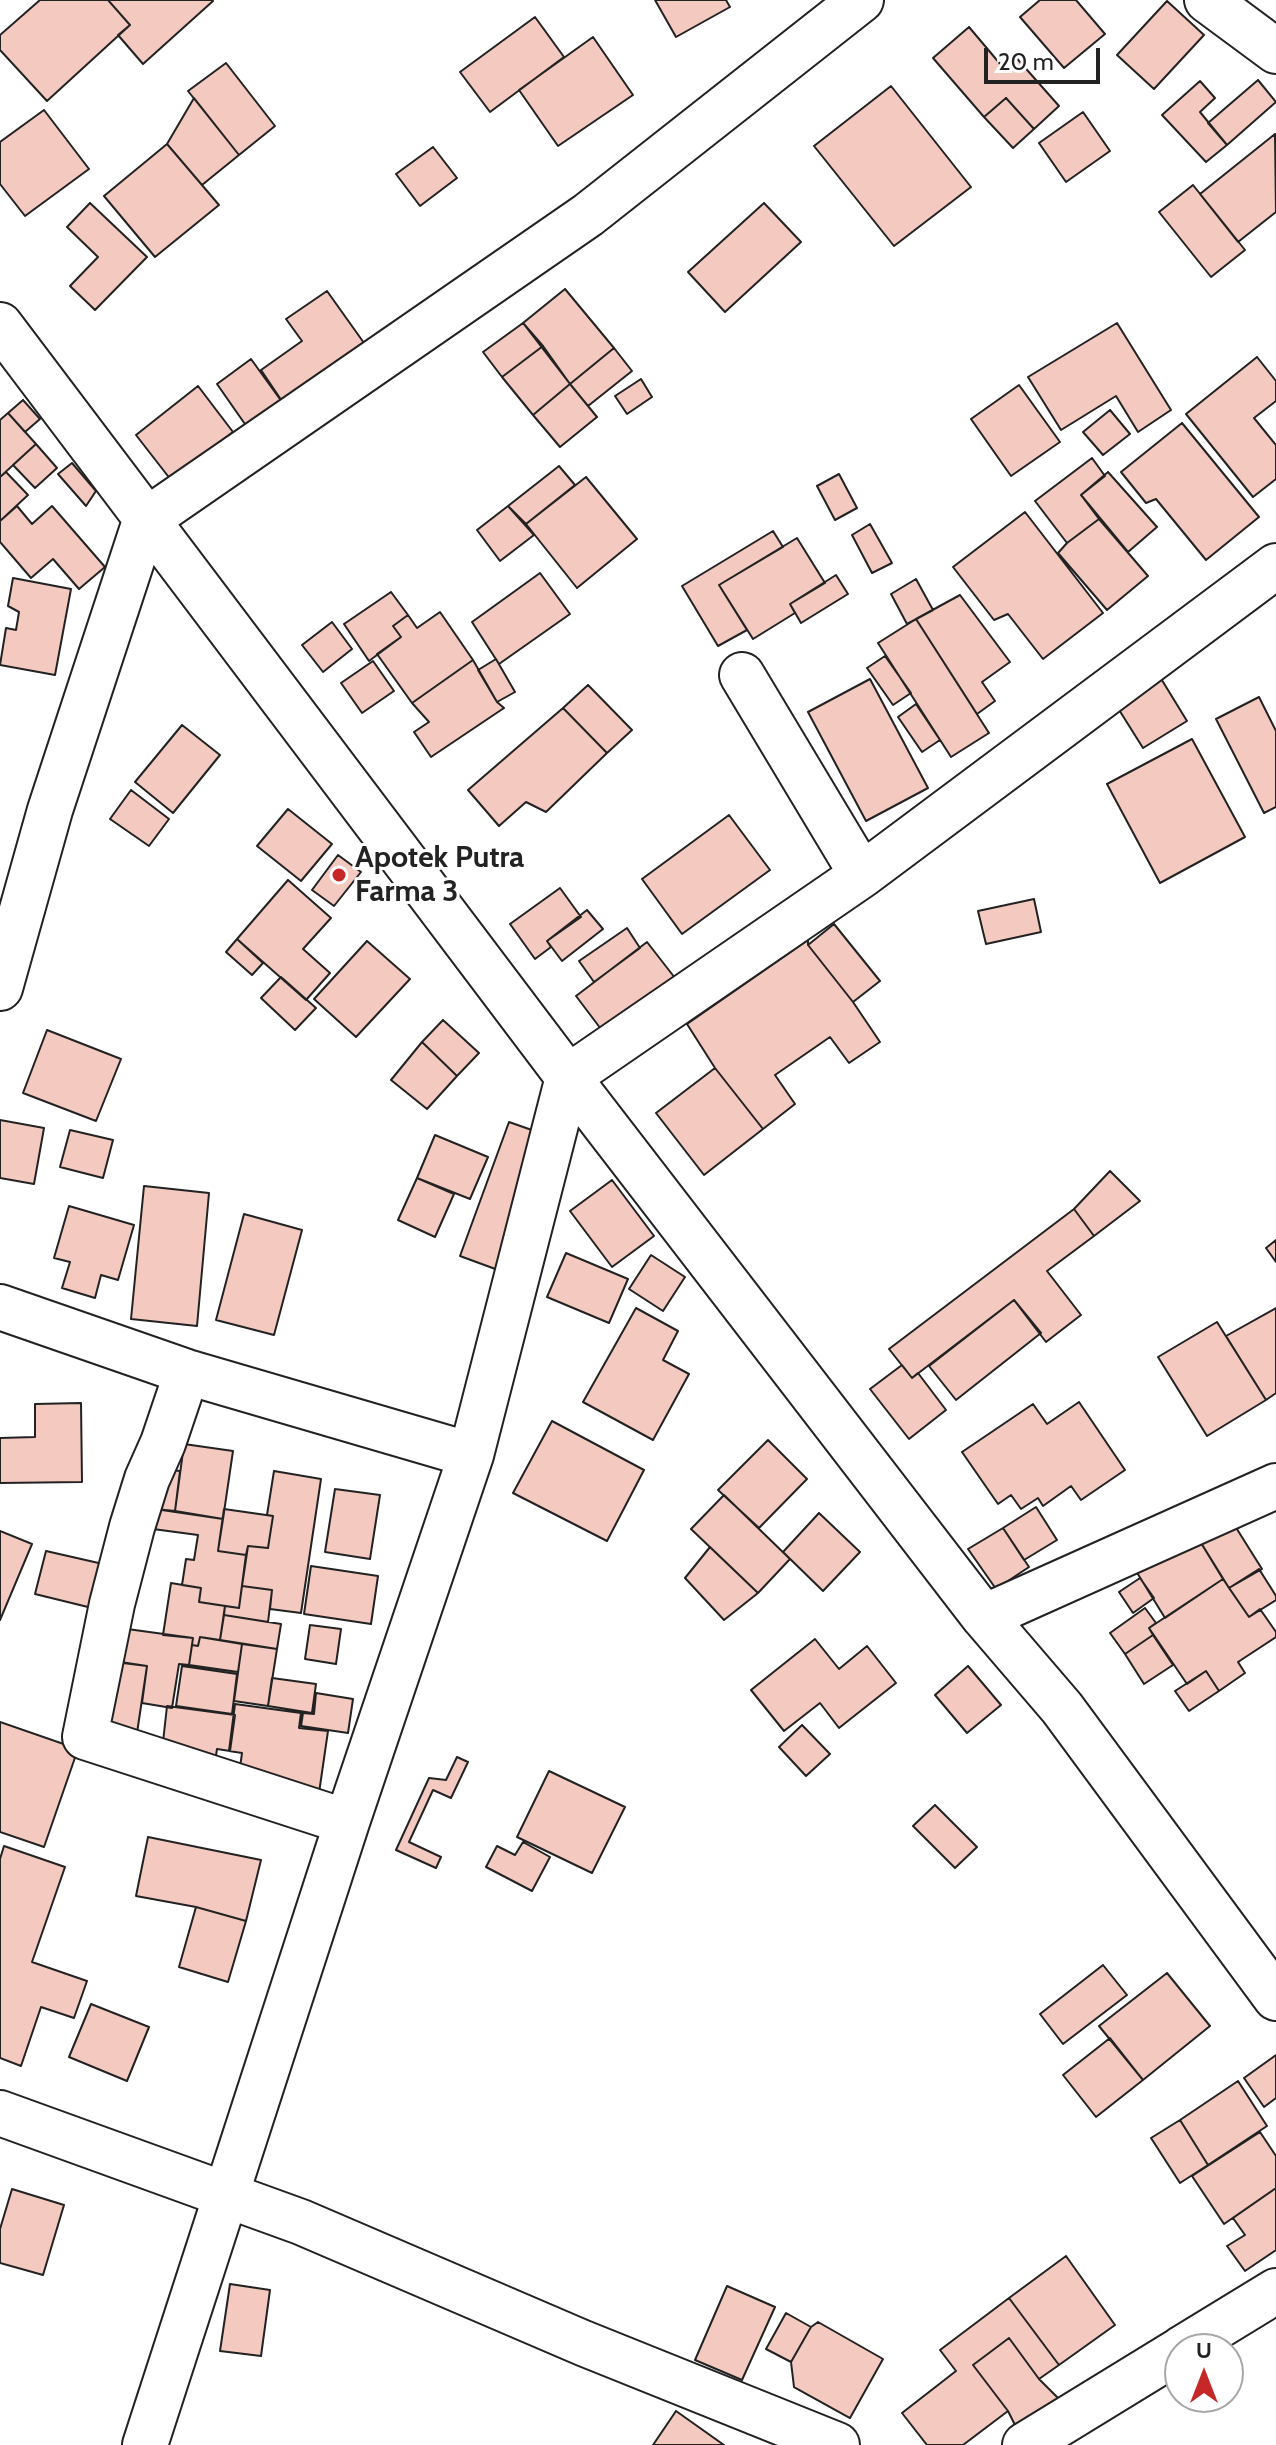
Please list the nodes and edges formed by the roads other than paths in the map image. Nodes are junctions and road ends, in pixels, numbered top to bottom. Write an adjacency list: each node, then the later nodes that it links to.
1 (861, 0): 5 (street)
2 (1207, 0): 3 (street)
3 (1276, 51)
4 (0, 325): 5 (street)
5 (145, 521): 9 (street); 10 (street)
6 (1276, 566): 8 (street)
7 (742, 675): 8 (street)
8 (862, 875): 10 (street)
9 (0, 988)
10 (568, 1077): 13 (street); 15 (street)
11 (0, 1307): 12 (street)
12 (187, 1372): 13 (street); 16 (street)
13 (471, 1455): 16 (street)
14 (1276, 1486): 15 (street)
15 (984, 1617): 17 (street)
16 (347, 1822): 19 (street)
17 (1276, 1998)
18 (0, 2113): 19 (street)
19 (226, 2193): 23 (street); 24 (street)
20 (1276, 2291): 21 (street)
21 (1208, 2333)
22 (1164, 2360): 25 (street)
23 (145, 2445)
24 (837, 2445)
25 (1025, 2445)

